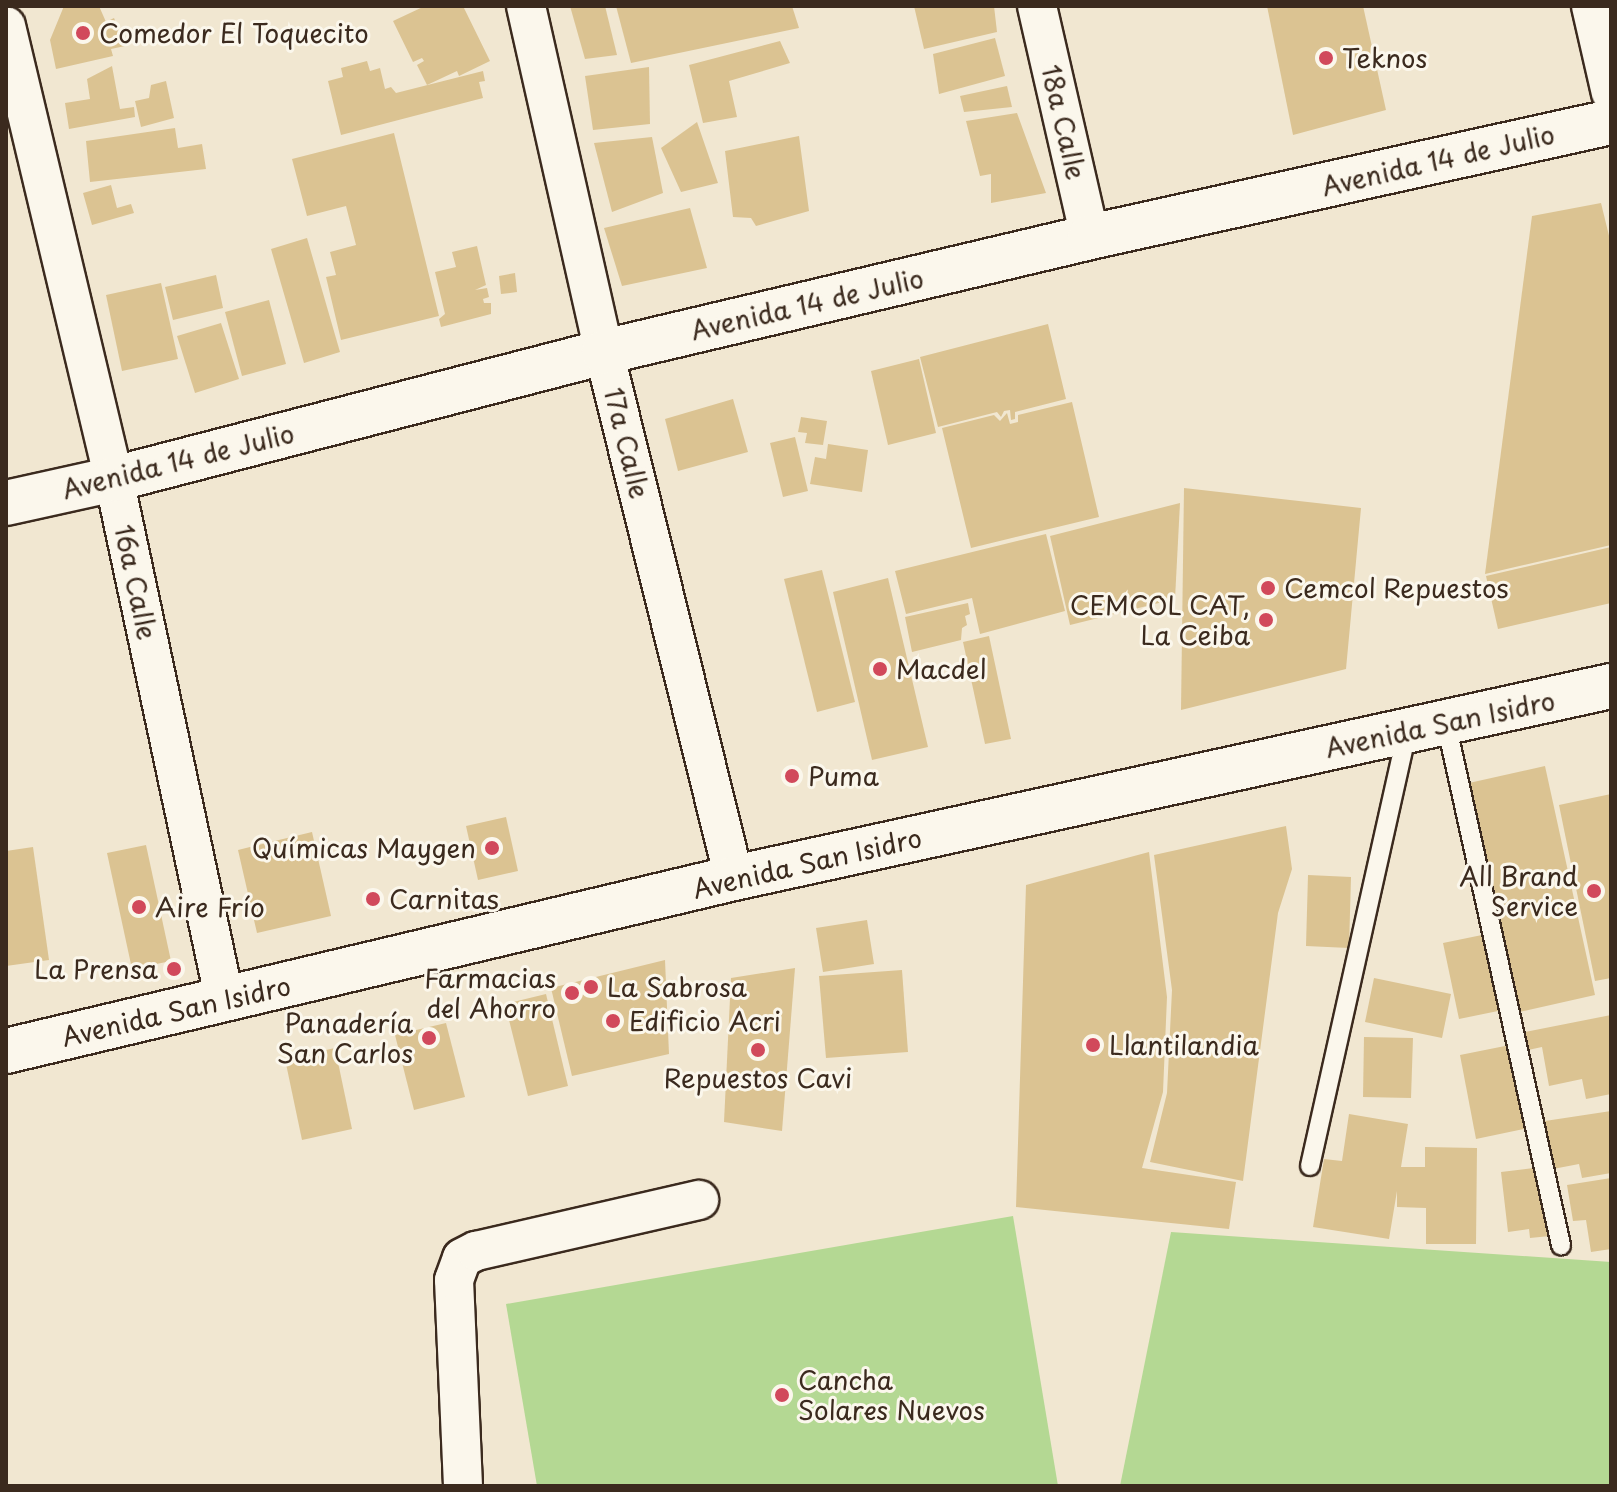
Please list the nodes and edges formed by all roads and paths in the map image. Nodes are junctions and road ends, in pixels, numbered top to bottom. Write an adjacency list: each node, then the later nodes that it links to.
1 (526, 6): 8 (street, 17a Calle)
2 (1037, 6): 7 (street, 18a Calle)
3 (1591, 6): 5 (street)
4 (6, 26): 9 (street, 16a Calle)
5 (1611, 93)
6 (1611, 122): 7 (street, Avenida 14 de Julio)
7 (1090, 237): 8 (street, Avenida 14 de Julio)
8 (604, 352): 9 (street, Avenida 14 de Julio); 13 (street, 17a Calle)
9 (114, 479): 10 (street, Avenida 14 de Julio); 14 (street, 16a Calle)
10 (6, 503)
11 (1611, 686): 12 (street, Avenida San Isidro)
12 (1427, 727): 13 (street, Avenida San Isidro); 16 (lane); 18 (lane)
13 (734, 878): 14 (street, Avenida San Isidro)
14 (225, 1001): 15 (street, Avenida San Isidro)
15 (6, 1051)
16 (1310, 1166)
17 (699, 1200): 19 (street)
18 (1561, 1245)
19 (463, 1486)

